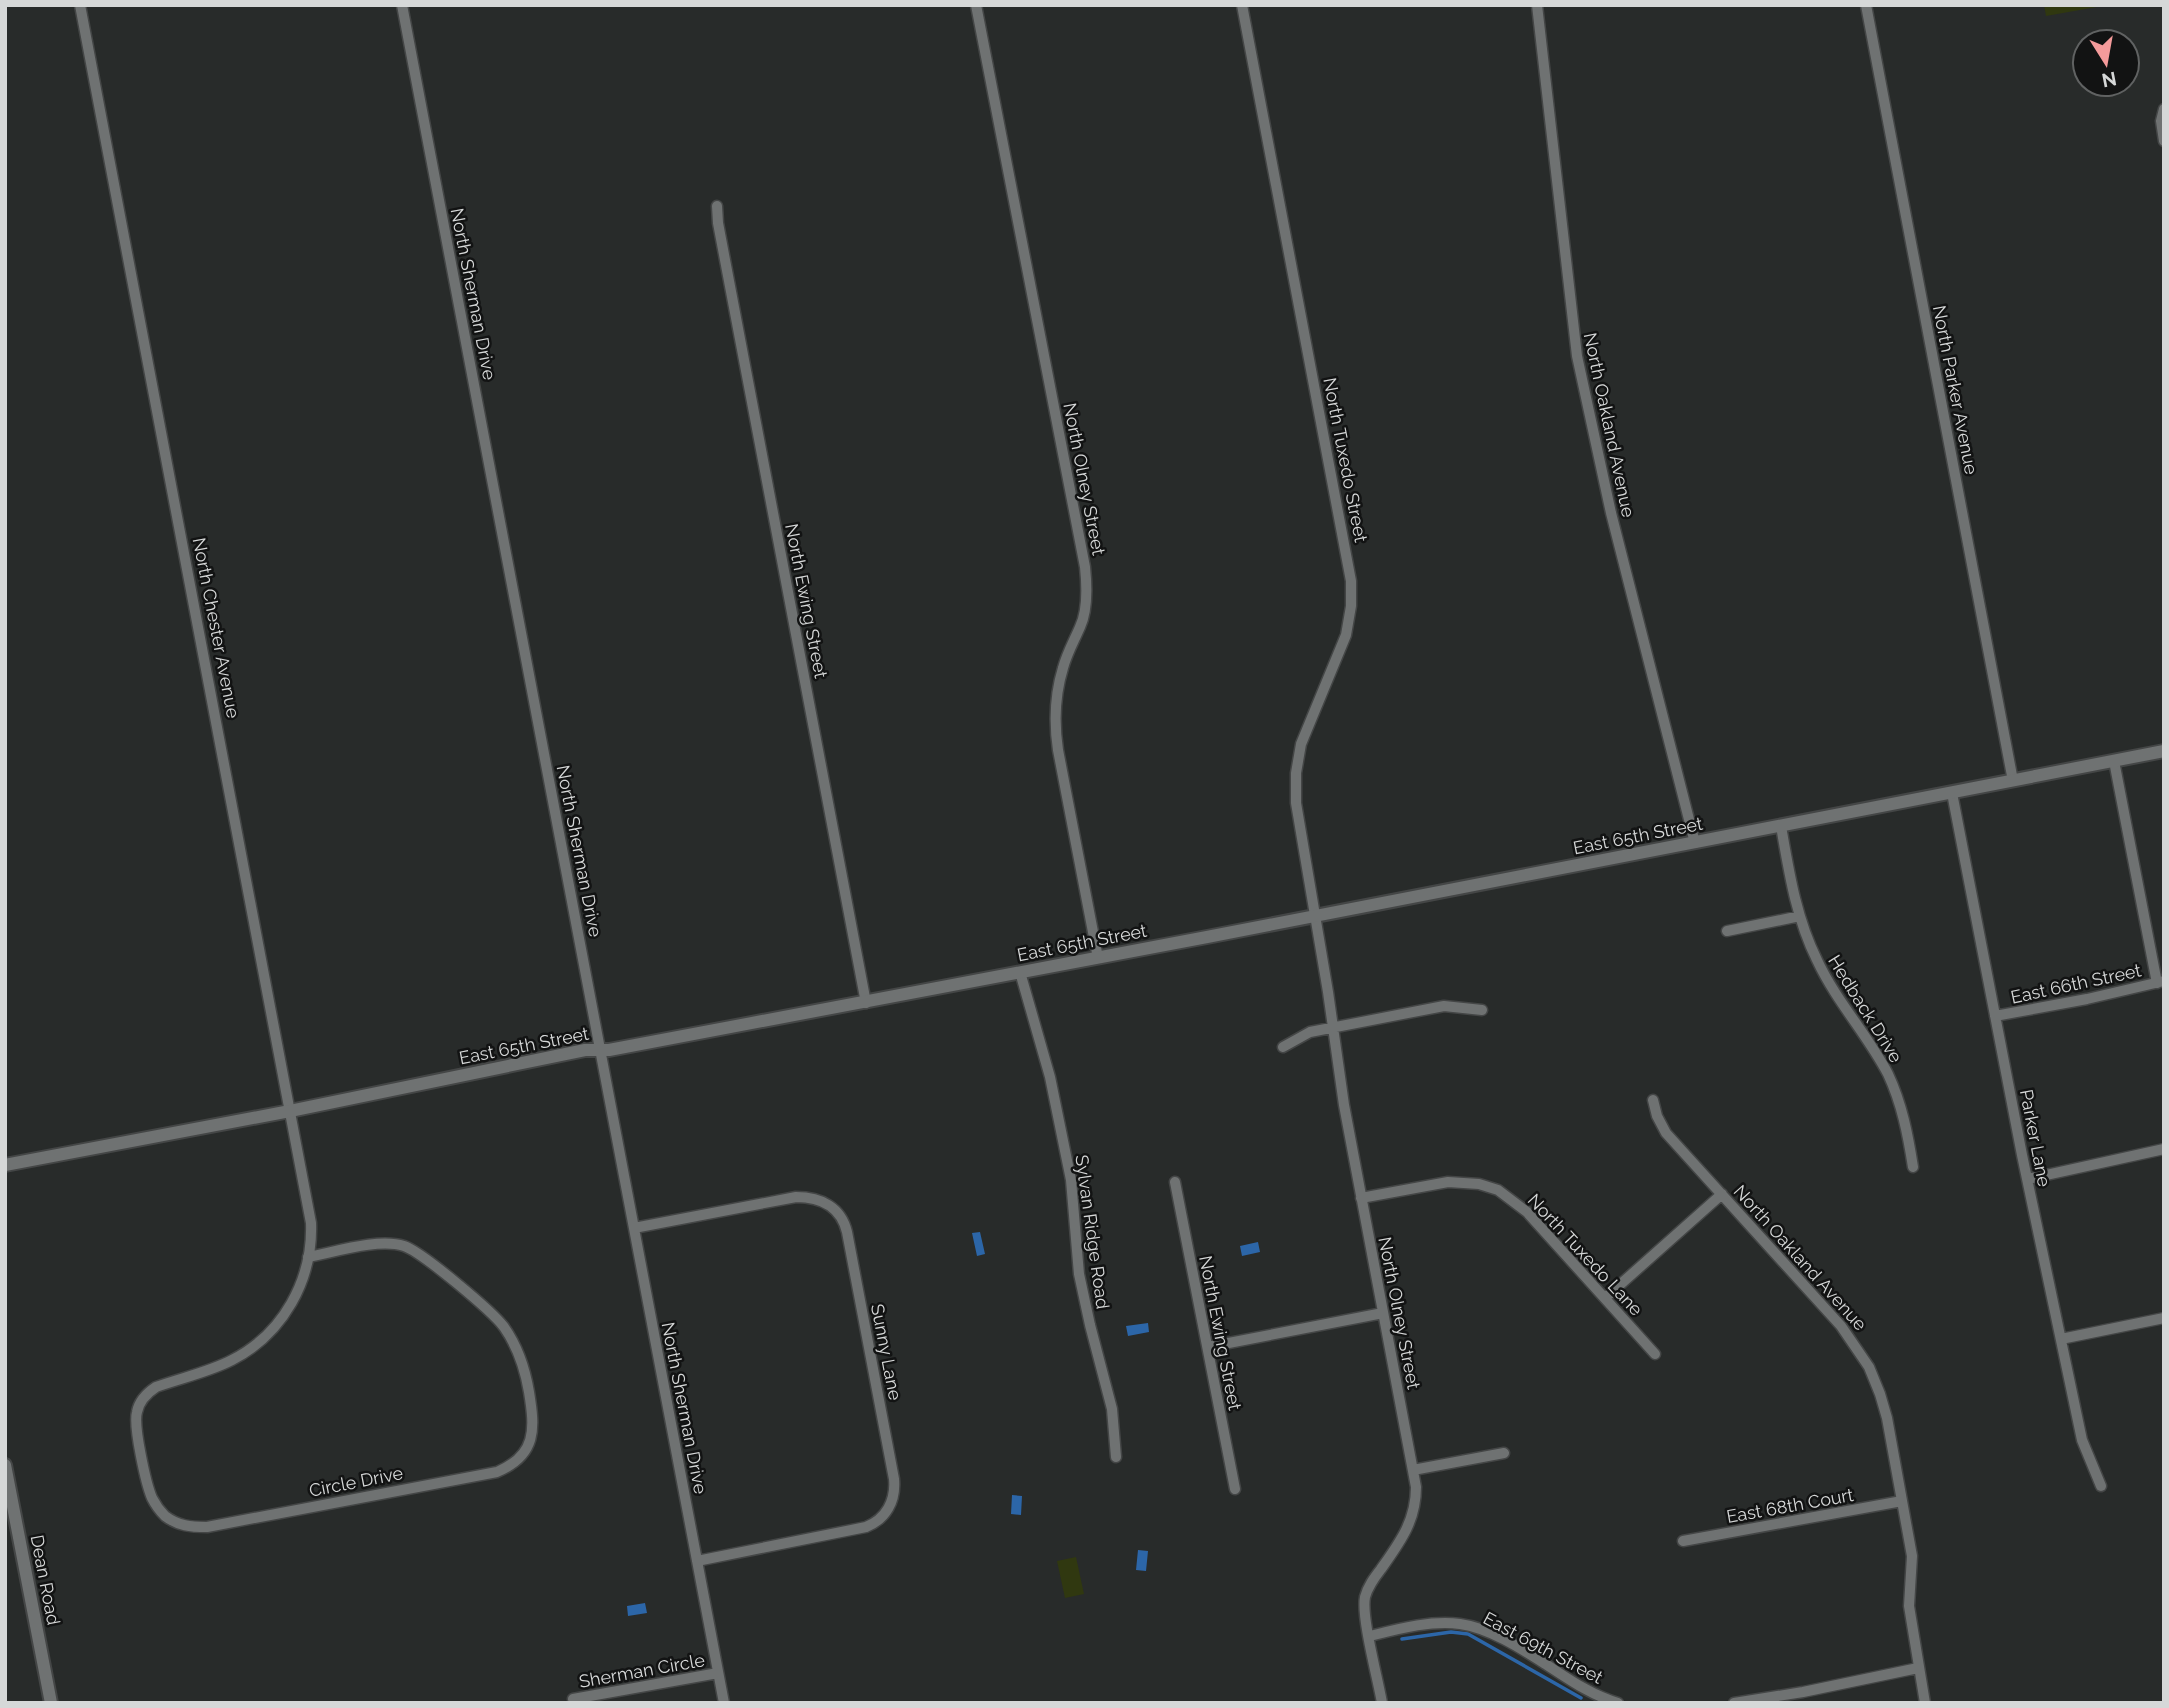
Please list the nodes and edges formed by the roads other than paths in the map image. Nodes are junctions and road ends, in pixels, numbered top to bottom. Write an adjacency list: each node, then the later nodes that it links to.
1 (80, 5): 29 (street, North Chester Avenue)
2 (402, 5): 27 (street, North Sherman Drive)
3 (976, 5): 19 (street, North Olney Street)
4 (1242, 5): 16 (street, North Tuxedo Street)
5 (1537, 5): 15 (street, North Oakland Avenue)
6 (1866, 5): 12 (street, North Parker Avenue)
7 (2164, 109): 8 (street)
8 (2164, 141)
9 (717, 206): 22 (street, North Ewing Street)
10 (2164, 751): 11 (street, East 65th Street)
11 (2114, 761): 12 (street, East 65th Street); 21 (street)
12 (2013, 781): 13 (street, East 65th Street)
13 (1952, 793): 14 (street, East 65th Street); 24 (street, Parker Lane)
14 (1781, 826): 15 (street, East 65th Street); 17 (street, Hedback Drive)
15 (1695, 843): 16 (street, East 65th Street)
16 (1315, 916): 19 (street, East 65th Street); 25 (street, North Olney Street)
17 (1800, 916): 18 (street); 32 (street, Hedback Drive)
18 (1727, 930)
19 (1098, 958): 20 (street, East 65th Street)
20 (1020, 972): 22 (street, East 65th Street); 46 (street, Sylvan Ridge Road)
21 (2160, 982): 24 (street, East 66th Street)
22 (866, 1003): 27 (street, East 65th Street)
23 (1482, 1010): 25 (street)
24 (1995, 1016): 33 (street, Parker Lane)
25 (1333, 1027): 26 (street); 36 (street, North Olney Street)
26 (1283, 1047)
27 (600, 1050): 29 (street, East 65th Street); 37 (street, North Sherman Drive)
28 (1653, 1100): 35 (street, North Oakland Avenue)
29 (290, 1111): 31 (street, East 65th Street); 38 (street, North Chester Avenue)
30 (2164, 1149): 33 (street)
31 (5, 1165)
32 (1913, 1167)
33 (2028, 1179): 42 (street, Parker Lane)
34 (1175, 1182): 43 (street, North Ewing Street)
35 (1722, 1194): 39 (street); 51 (street, North Oakland Avenue)
36 (1361, 1198): 39 (street, North Tuxedo Lane); 40 (street, North Olney Street)
37 (634, 1228): 54 (street, North Sherman Drive); 54 (street, Sunny Lane)
38 (308, 1257): 52 (street, North Chester Avenue); 52 (street, Circle Drive)
39 (1605, 1298): 44 (street, North Tuxedo Lane)
40 (1383, 1313): 43 (street); 48 (street, North Olney Street)
41 (2164, 1318): 42 (street)
42 (2061, 1339): 49 (street, Parker Lane)
43 (1208, 1346): 50 (street, North Ewing Street)
44 (1655, 1354)
45 (1504, 1453): 48 (street)
46 (1116, 1457)
47 (5, 1465): 60 (street, Dean Road)
48 (1413, 1470): 55 (street, North Olney Street)
49 (2101, 1486)
50 (1235, 1489)
51 (1902, 1501): 53 (street, East 68th Court); 56 (street, North Oakland Avenue)
52 (187, 1526)
53 (1683, 1541)
54 (697, 1561): 57 (street, North Sherman Drive)
55 (1370, 1636): 58 (street, East 69th Street); 62 (street, North Olney Street)
56 (1918, 1668): 64 (street); 65 (street, North Oakland Avenue)
57 (718, 1673): 59 (street, Sherman Circle); 61 (street, North Sherman Drive)
58 (1593, 1698): 63 (street, East 69th Street)
59 (573, 1699)
60 (51, 1703)
61 (723, 1703)
62 (1382, 1703)
63 (1618, 1703)
64 (1734, 1703)
65 (1925, 1703)

